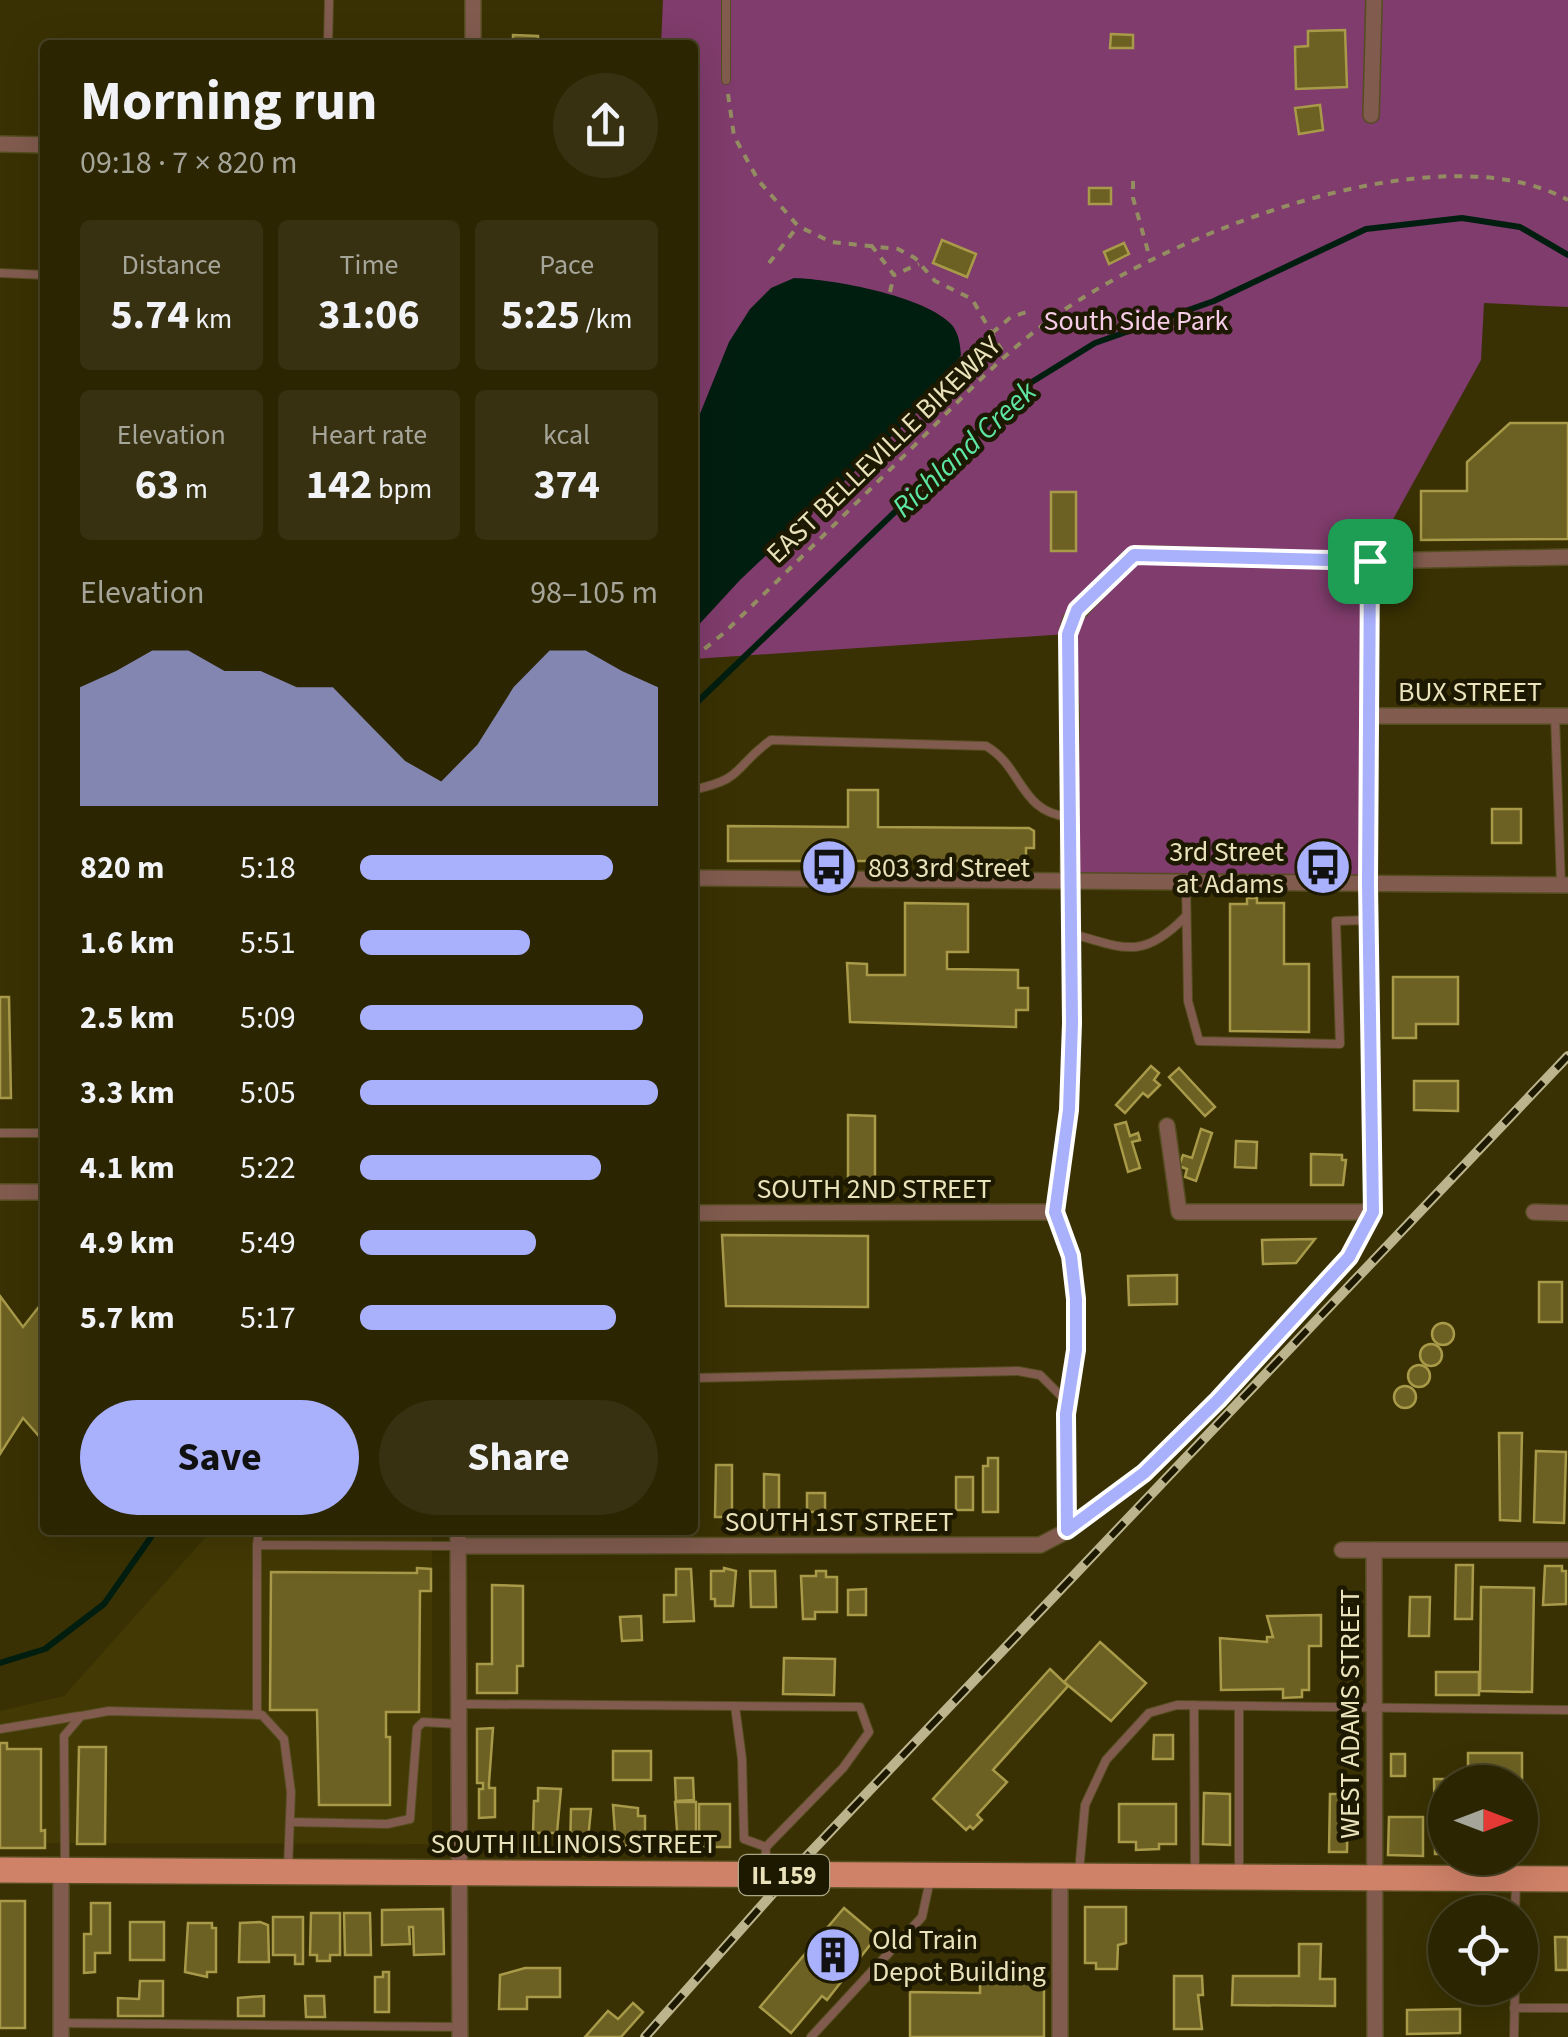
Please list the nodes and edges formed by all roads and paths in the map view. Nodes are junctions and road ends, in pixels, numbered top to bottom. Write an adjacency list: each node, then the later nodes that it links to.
1 (329, 0): 5 (lane)
2 (474, 0): 6 (street)
3 (726, 0): 7 (lane)
4 (1374, 0): 8 (street)
5 (328, 40)
6 (472, 40)
7 (726, 80): 13 (path)
8 (1371, 115)
9 (0, 144): 10 (street)
10 (40, 145)
11 (1133, 181): 15 (path)
12 (1568, 200): 15 (path, EAST BELLEVILLE BIKEWAY)
13 (798, 226): 14 (path); 16 (path)
14 (871, 245): 17 (path); 20 (path)
15 (1151, 262): 24 (path, EAST BELLEVILLE BIKEWAY)
16 (769, 263)
17 (919, 264): 20 (path); 23 (path)
18 (0, 273): 19 (lane)
19 (40, 275)
20 (894, 275): 21 (path)
21 (890, 292)
22 (1033, 310): 23 (path)
23 (992, 333): 24 (path)
24 (1005, 356): 27 (path, EAST BELLEVILLE BIKEWAY)
25 (1568, 557): 26 (street)
26 (1370, 561): 28 (street); 31 (street)
27 (698, 654)
28 (1372, 716): 29 (street, BUX STREET); 35 (street)
29 (1562, 716): 36 (lane)
30 (698, 789): 31 (lane)
31 (1069, 816): 33 (street)
32 (698, 878): 33 (street)
33 (1068, 880): 34 (street); 39 (lane)
34 (1186, 881): 35 (street); 37 (lane)
35 (1368, 884): 36 (street); 38 (street)
36 (1565, 885)
37 (1184, 917): 38 (lane); 39 (lane)
38 (1368, 920): 46 (street)
39 (1070, 933): 45 (lane)
40 (1168, 1126): 46 (street)
41 (0, 1133): 42 (lane)
42 (40, 1133)
43 (0, 1192): 44 (street)
44 (40, 1192)
45 (1055, 1212): 48 (street, SOUTH 2ND STREET); 51 (lane)
46 (1373, 1212): 52 (street)
47 (1534, 1212): 49 (street)
48 (698, 1213)
49 (1568, 1213)
50 (698, 1378): 51 (lane)
51 (1068, 1402): 52 (lane)
52 (1067, 1530): 57 (street, SOUTH 1ST STREET)
53 (258, 1535): 58 (lane)
54 (458, 1538): 55 (street, SOUTH 1ST STREET); 58 (lane); 62 (street)
55 (508, 1538): 56 (street, SOUTH 1ST STREET)
56 (565, 1538): 57 (street, SOUTH 1ST STREET)
57 (621, 1538)
58 (257, 1545): 68 (lane)
59 (1342, 1550): 60 (street)
60 (1374, 1550): 61 (street); 66 (street, WEST ADAMS STREET)
61 (1568, 1550)
62 (459, 1704): 64 (lane); 70 (street)
63 (1194, 1705): 65 (lane); 80 (lane); 81 (lane)
64 (735, 1706): 73 (lane); 73 (lane)
65 (1239, 1706): 66 (lane); 82 (lane)
66 (1374, 1706): 67 (lane); 83 (street, WEST ADAMS STREET)
67 (1568, 1710)
68 (257, 1714): 69 (lane); 72 (lane)
69 (81, 1716): 71 (lane); 75 (lane)
70 (459, 1724): 72 (lane); 77 (street)
71 (0, 1728)
72 (290, 1822): 76 (lane)
73 (766, 1847): 78 (lane)
74 (0, 1870): 75 (main road, SOUTH ILLINOIS STREET / IL 159)
75 (63, 1870): 76 (main road, SOUTH ILLINOIS STREET / IL 159); 89 (street)
76 (288, 1872): 77 (main road, SOUTH ILLINOIS STREET / IL 159)
77 (460, 1872): 78 (main road, SOUTH ILLINOIS STREET / IL 159); 90 (street)
78 (765, 1874): 79 (main road, SOUTH ILLINOIS STREET / IL 159)
79 (930, 1876): 80 (main road, SOUTH ILLINOIS STREET / IL 159); 91 (lane)
80 (1069, 1876): 81 (main road, SOUTH ILLINOIS STREET / IL 159); 92 (street)
81 (1196, 1877): 82 (main road, SOUTH ILLINOIS STREET / IL 159)
82 (1239, 1877): 83 (main road, SOUTH ILLINOIS STREET / IL 159)
83 (1374, 1878): 84 (main road, SOUTH ILLINOIS STREET / IL 159); 93 (street, WEST ADAMS STREET)
84 (1516, 1879): 85 (main road, SOUTH ILLINOIS STREET / IL 159); 86 (lane)
85 (1568, 1879)
86 (1516, 1895)
87 (1514, 2008): 88 (lane); 94 (lane)
88 (1568, 2008)
89 (61, 2030): 90 (lane)
90 (460, 2032)
91 (810, 2037)
92 (1060, 2037)
93 (1375, 2037)
94 (1514, 2037)

